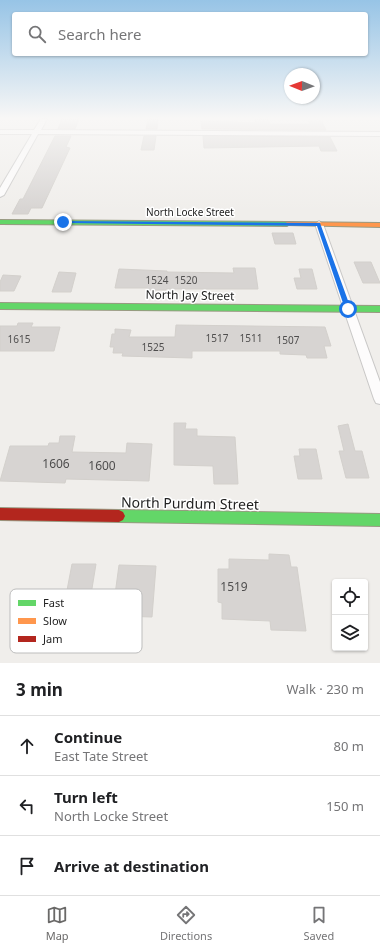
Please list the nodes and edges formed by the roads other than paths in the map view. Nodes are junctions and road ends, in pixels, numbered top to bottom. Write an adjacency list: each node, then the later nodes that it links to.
1 (26, 150): 2 (street)
2 (0, 195)
3 (0, 222): 4 (street, North Locke Street)
4 (319, 224): 5 (street, North Locke Street); 7 (street)
5 (380, 225)
6 (0, 306): 7 (street, North Jay Street)
7 (348, 309): 8 (street, North Jay Street); 9 (street)
8 (380, 309)
9 (380, 399)
10 (0, 514): 11 (street, North Purdum Street)
11 (380, 520)

